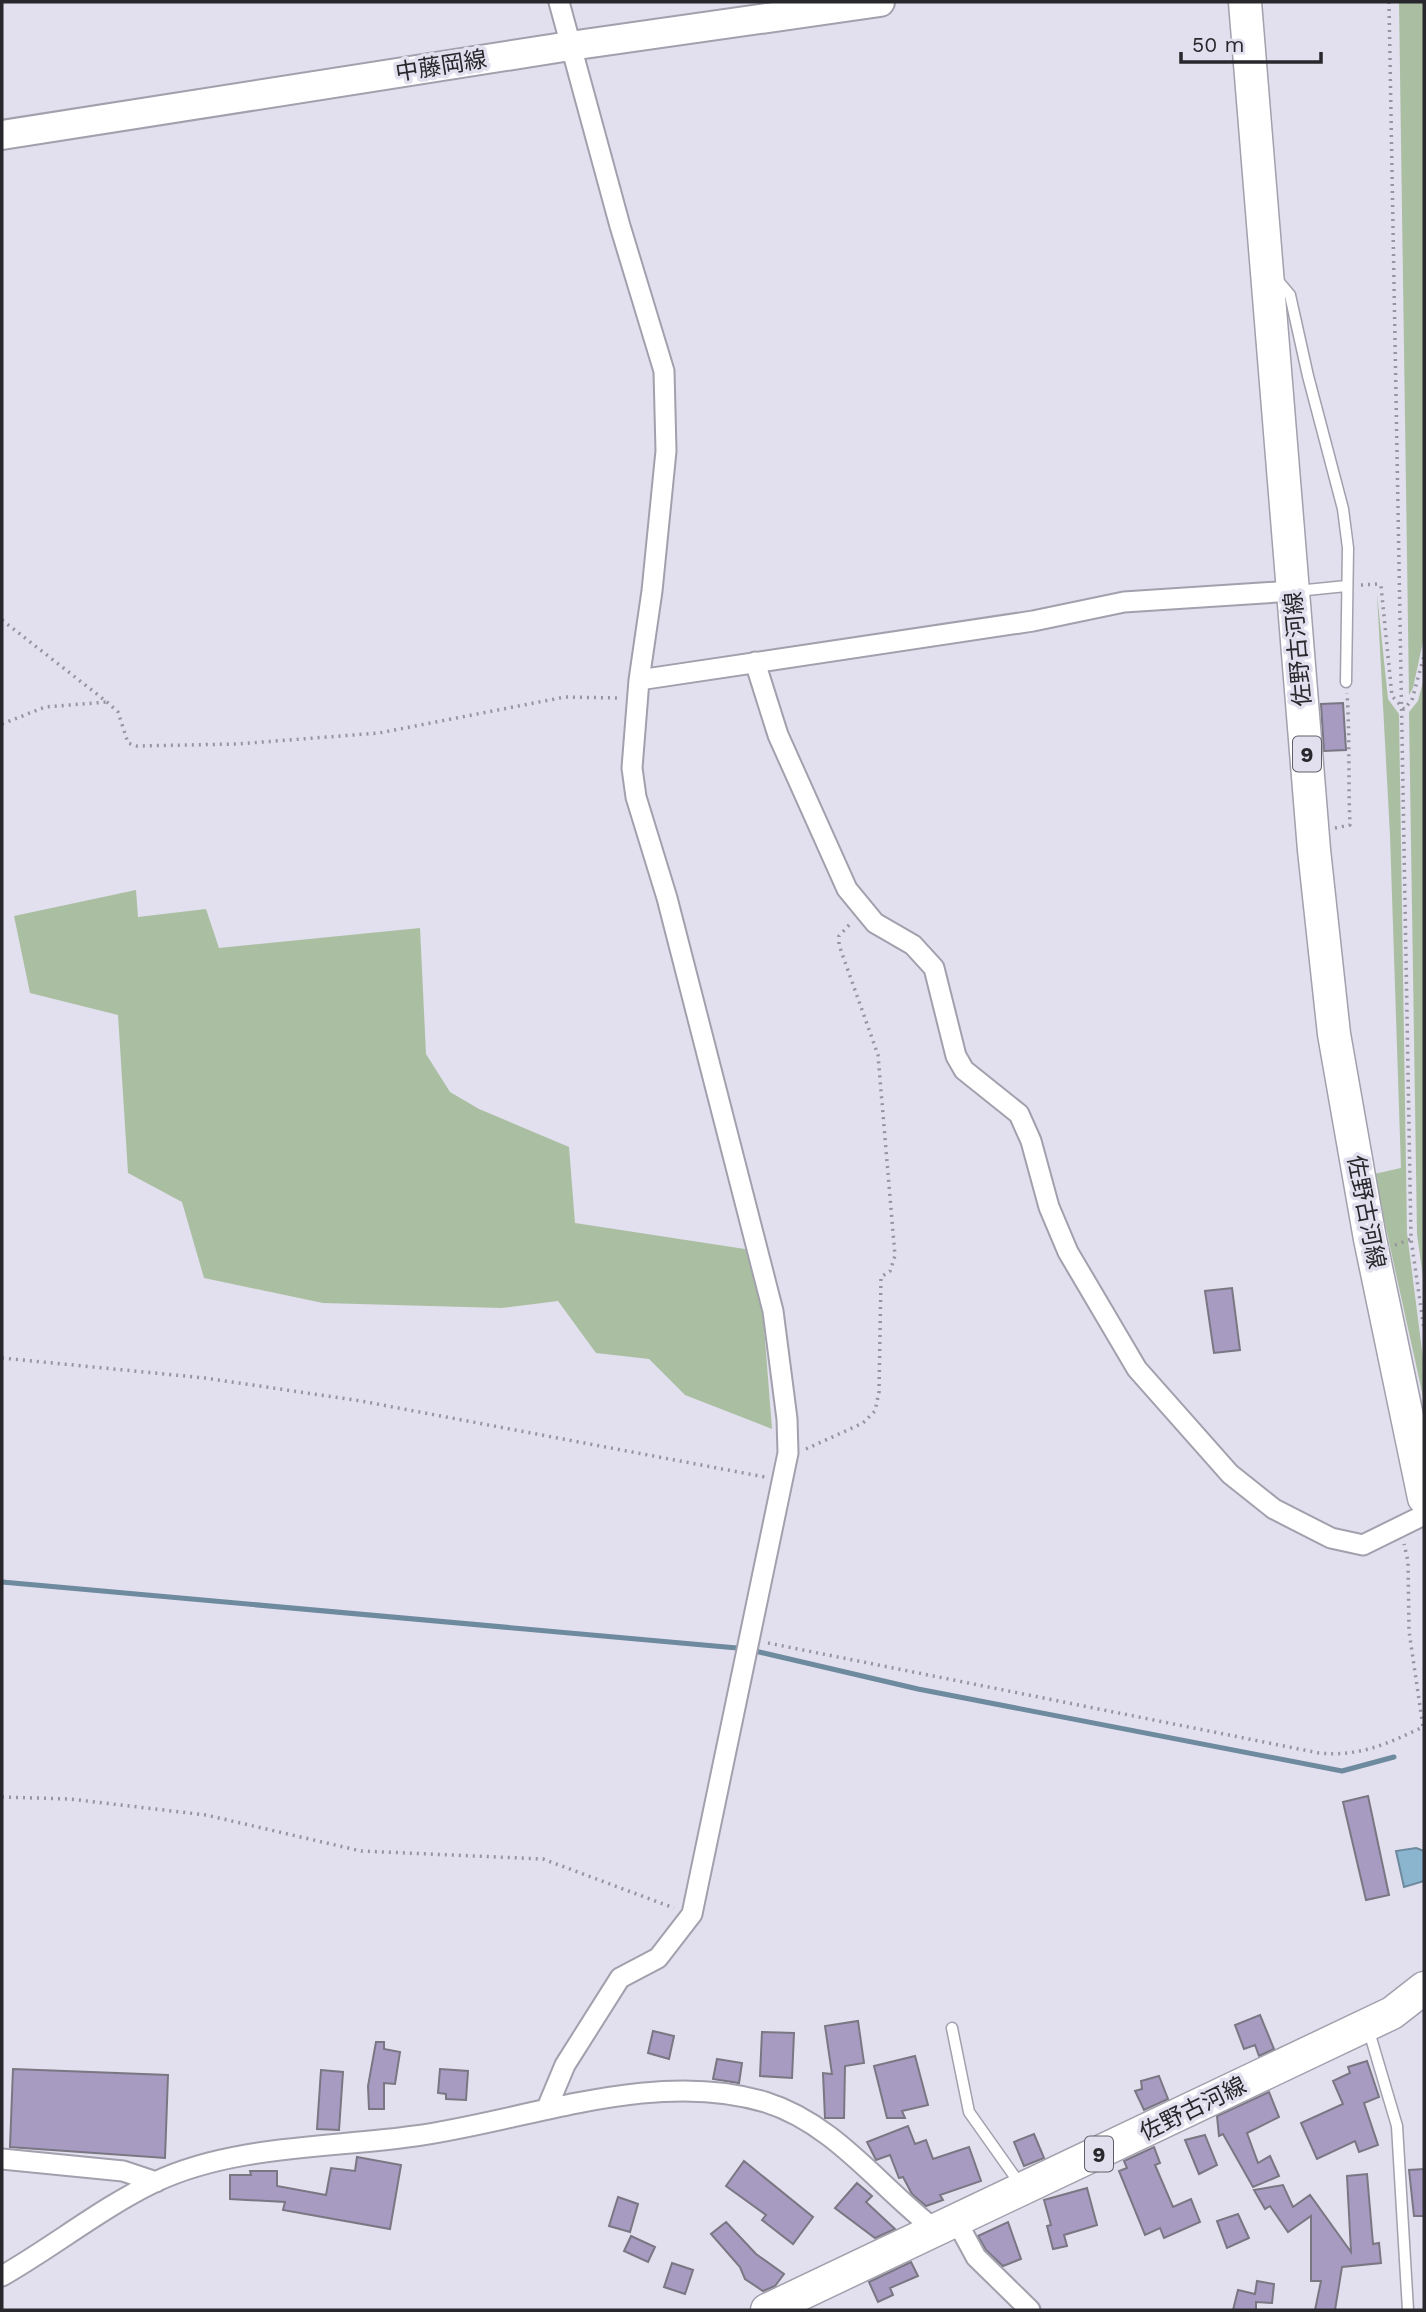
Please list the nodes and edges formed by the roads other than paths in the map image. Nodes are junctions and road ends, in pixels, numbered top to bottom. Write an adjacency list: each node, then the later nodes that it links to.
1 (559, 2): 4 (street)
2 (880, 2): 4 (main road, 中藤岡線)
3 (1245, 2): 6 (main road, 佐野古河線 / 9)
4 (570, 46): 5 (main road, 中藤岡線); 11 (street)
5 (2, 135)
6 (1267, 272): 7 (lane); 8 (main road, 佐野古河線 / 9)
7 (1346, 586): 8 (lane); 10 (lane)
8 (1293, 592): 9 (street); 12 (main road, 佐野古河線 / 9)
9 (755, 662): 11 (street); 13 (street)
10 (1346, 682)
11 (638, 690): 17 (street)
12 (1424, 1498)
13 (1424, 1515)
14 (1424, 1988): 15 (main road, 佐野古河線 / 9)
15 (1367, 2025): 20 (main road, 佐野古河線 / 9); 25 (lane)
16 (952, 2028): 20 (lane)
17 (547, 2108): 19 (street); 21 (street)
18 (2, 2159): 19 (street)
19 (156, 2182): 22 (street)
20 (1024, 2190): 21 (main road, 佐野古河線 / 9)
21 (947, 2227): 23 (main road, 佐野古河線 / 9); 24 (street)
22 (2, 2276)
23 (772, 2309)
24 (1030, 2310)
25 (1408, 2310)

